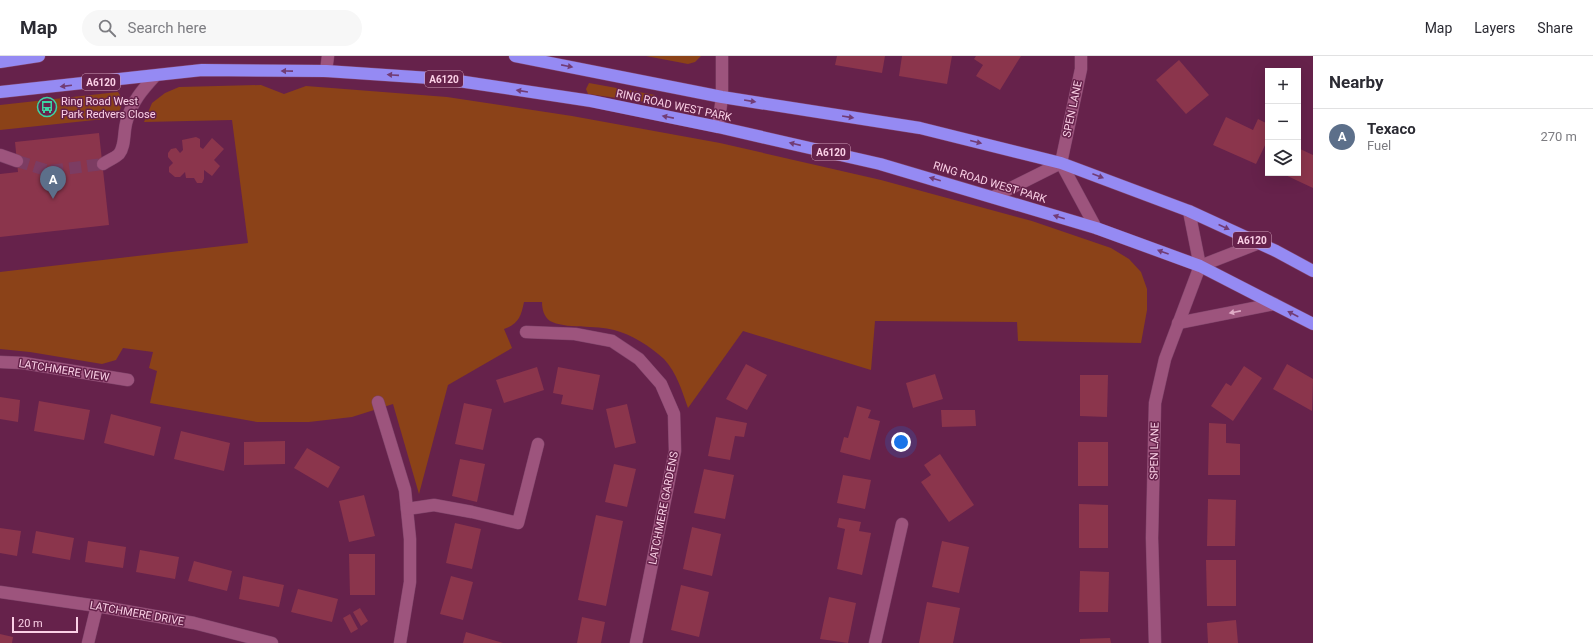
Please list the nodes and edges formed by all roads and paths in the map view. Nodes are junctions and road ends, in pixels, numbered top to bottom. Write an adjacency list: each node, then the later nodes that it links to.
1 (39, 56): 6 (highway)
2 (328, 56): 7 (street)
3 (515, 56): 10 (highway, RING ROAD WEST PARK / A6120, one-way to 10)
4 (722, 56): 10 (street)
5 (1081, 56): 14 (street, SPEN LANE)
6 (0, 62)
7 (326, 71): 8 (highway, RING ROAD WEST PARK / A6120, one-way to 8); 11 (highway, RING ROAD WEST PARK / A6120, one-way to 7)
8 (155, 76): 9 (highway, RING ROAD WEST PARK / A6120, one-way to 9); 15 (street)
9 (0, 92)
10 (722, 97): 11 (street); 14 (highway, RING ROAD WEST PARK / A6120, one-way to 14)
11 (718, 127): 16 (highway, RING ROAD WEST PARK / A6120, one-way to 11)
12 (0, 155): 13 (street)
13 (17, 161)
14 (1061, 163): 16 (street); 17 (highway, RING ROAD WEST PARK / A6120, one-way to 17); 18 (street)
15 (103, 164)
16 (993, 197): 18 (highway, RING ROAD WEST PARK / A6120, one-way to 16)
17 (1189, 210): 19 (highway, RING ROAD WEST PARK / A6120, one-way to 19); 20 (street)
18 (1096, 228): 20 (highway, RING ROAD WEST PARK / A6120, one-way to 18)
19 (1259, 243): 20 (street); 21 (highway, RING ROAD WEST PARK / A6120)
20 (1200, 266): 22 (highway, RING ROAD WEST PARK / A6120); 23 (street, SPEN LANE)
21 (1313, 271)
22 (1274, 304): 23 (street, one-way to 23); 24 (highway, RING ROAD WEST PARK / A6120, one-way to 22)
23 (1178, 323): 39 (street, SPEN LANE)
24 (1313, 324)
25 (526, 332): 37 (street, LATCHMERE GARDENS)
26 (0, 362): 27 (street, LATCHMERE VIEW)
27 (128, 380)
28 (378, 402): 30 (street)
29 (538, 444): 30 (street)
30 (407, 509): 36 (street)
31 (902, 524): 38 (street)
32 (0, 592): 33 (street, LATCHMERE DRIVE)
33 (97, 606): 34 (street); 35 (street, LATCHMERE DRIVE)
34 (88, 643)
35 (272, 643)
36 (400, 643)
37 (636, 643)
38 (875, 643)
39 (1155, 643)

